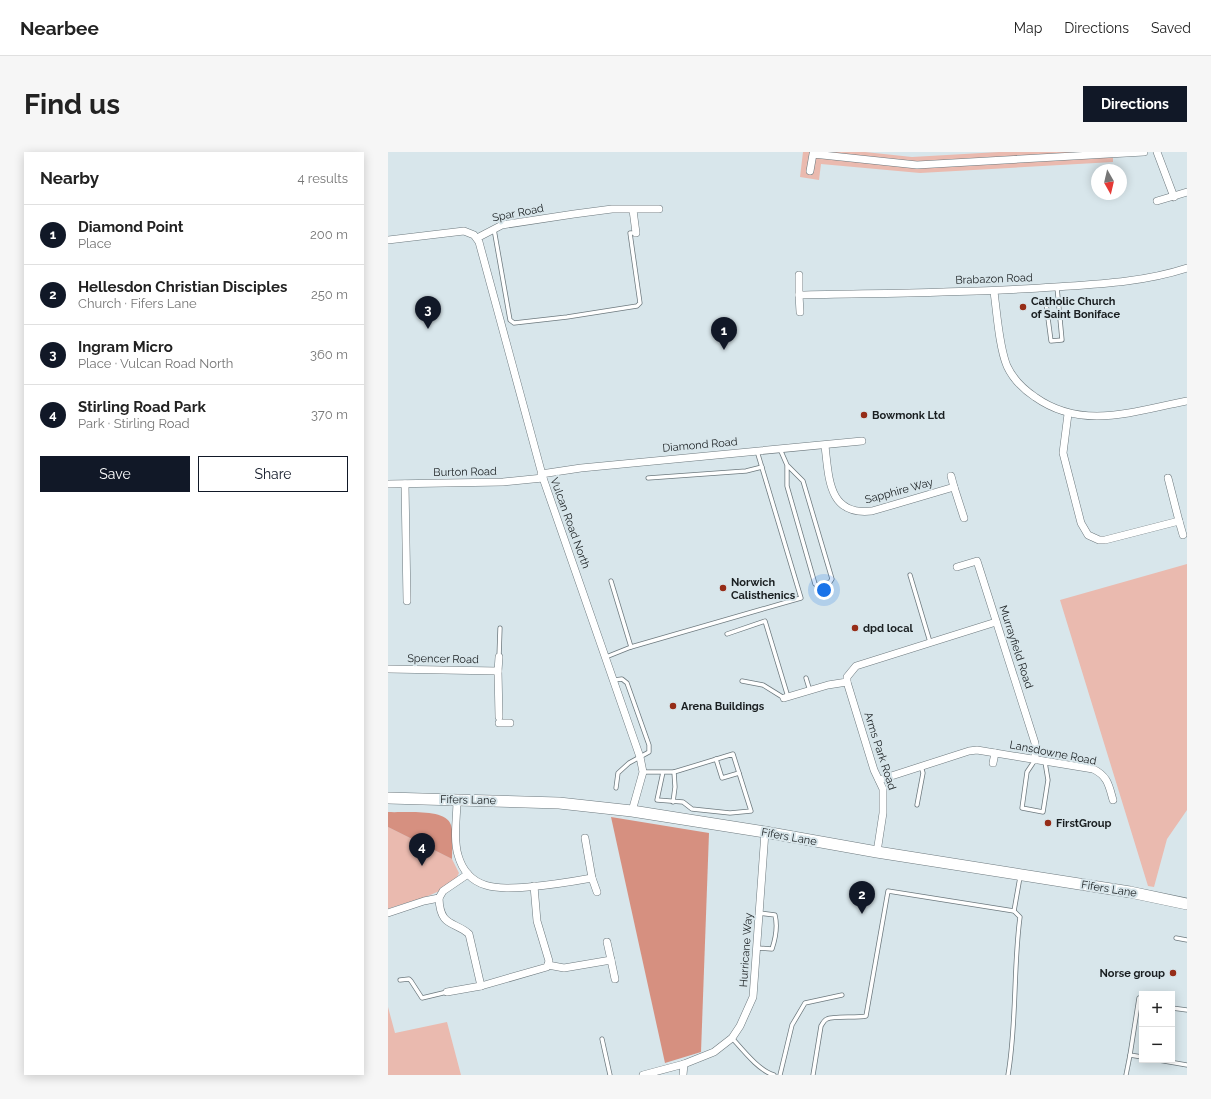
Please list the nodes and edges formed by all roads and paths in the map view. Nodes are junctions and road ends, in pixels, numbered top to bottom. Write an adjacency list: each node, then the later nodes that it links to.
1 (1143, 152): 3 (street)
2 (1157, 152): 6 (street)
3 (813, 153): 4 (street)
4 (810, 171)
5 (1187, 192): 6 (street)
6 (1174, 197): 7 (street)
7 (1157, 201)
8 (660, 209): 9 (street, Spar Road)
9 (634, 210): 10 (street, Spar Road); 11 (street)
10 (494, 228): 11 (lane); 12 (street, Spar Road)
11 (636, 233)
12 (477, 238): 13 (street); 29 (street, Vulcan Road North)
13 (388, 240)
14 (1187, 268): 16 (street, Brabazon Road)
15 (799, 275): 18 (street)
16 (1057, 287): 17 (street, Brabazon Road); 19 (lane)
17 (994, 292): 18 (street, Brabazon Road); 22 (street)
18 (799, 295): 20 (street)
19 (1058, 302): 19 (lane)
20 (800, 312)
21 (1187, 401): 22 (street)
22 (1068, 414): 37 (street)
23 (862, 441): 24 (street, Diamond Road)
24 (825, 446): 25 (street, Diamond Road); 35 (street, Sapphire Way)
25 (780, 449): 26 (street, Diamond Road); 27 (lane)
26 (757, 451): 28 (lane); 29 (street, Diamond Road)
27 (787, 465): 27 (lane)
28 (762, 467): 31 (lane); 47 (lane)
29 (542, 476): 34 (street, Burton Road); 49 (street, Vulcan Road North)
30 (951, 476): 35 (street)
31 (648, 478)
32 (1168, 478): 37 (street)
33 (388, 484): 34 (street, Burton Road)
34 (405, 484): 42 (street)
35 (954, 487): 36 (street)
36 (964, 518)
37 (1179, 521): 38 (street)
38 (1183, 535)
39 (957, 567): 43 (street, Murrayfield Road)
40 (910, 575): 46 (lane)
41 (611, 581): 47 (lane)
42 (407, 601)
43 (996, 622): 46 (street); 62 (street, Murrayfield Road)
44 (500, 628): 48 (lane)
45 (727, 634): 57 (lane)
46 (930, 642): 55 (street)
47 (630, 647): 49 (lane)
48 (499, 657): 51 (street)
49 (606, 657): 53 (street, Vulcan Road North)
50 (388, 669): 51 (street, Spencer Road)
51 (498, 671): 58 (street)
52 (806, 678): 56 (lane)
53 (614, 680): 60 (street, Vulcan Road North); 60 (lane)
54 (742, 681): 57 (lane)
55 (846, 682): 56 (street); 70 (street, Arms Park Road)
56 (810, 691): 57 (street)
57 (786, 698)
58 (510, 723)
59 (995, 753): 62 (street, Lansdowne Road); 64 (street, Lansdowne Road); 65 (street, Lansdowne Road)
60 (640, 757): 66 (street, Vulcan Road North); 71 (lane)
61 (716, 759): 68 (lane); 69 (lane); 69 (lane)
62 (1036, 760): 63 (street, Lansdowne Road); 63 (lane)
63 (1045, 762): 74 (street, Lansdowne Road)
64 (993, 763)
65 (921, 766): 70 (street, Lansdowne Road); 76 (lane)
66 (643, 772): 67 (lane); 77 (street, Vulcan Road North)
67 (663, 772): 68 (lane); 75 (lane)
68 (674, 772): 75 (lane)
69 (739, 773): 75 (lane)
70 (879, 780): 80 (street, Arms Park Road)
71 (616, 788)
72 (388, 798): 73 (street, Fifers Lane)
73 (457, 800): 77 (street, Fifers Lane); 81 (street)
74 (1113, 800)
75 (673, 802)
76 (917, 805)
77 (632, 811): 78 (street, Fifers Lane)
78 (765, 832): 80 (street, Fifers Lane); 90 (street, Hurricane Way)
79 (585, 838): 83 (street)
80 (877, 852): 82 (street, Fifers Lane)
81 (468, 874): 84 (street); 86 (street)
82 (1020, 875): 87 (street, Fifers Lane); 88 (lane)
83 (592, 878): 84 (street); 85 (street)
84 (534, 886): 96 (street)
85 (597, 892)
86 (439, 898): 89 (street); 99 (street)
87 (1187, 904)
88 (1014, 912): 117 (lane); 118 (lane)
89 (388, 913)
90 (759, 913): 94 (street, Hurricane Way); 94 (lane)
91 (1176, 938): 92 (lane)
92 (1187, 940)
93 (606, 942): 95 (street)
94 (757, 948): 105 (street, Hurricane Way)
95 (611, 960): 96 (street); 97 (street)
96 (548, 965): 99 (street)
97 (615, 979)
98 (400, 980): 100 (lane)
99 (481, 986): 100 (street)
100 (447, 992)
101 (842, 995): 116 (lane)
102 (1139, 998): 107 (lane)
103 (1175, 1008): 104 (lane)
104 (1187, 1010)
105 (732, 1038): 110 (street, Hurricane Way); 115 (lane)
106 (602, 1039): 112 (lane)
107 (1130, 1055): 108 (lane); 119 (lane)
108 (1139, 1056)
109 (1175, 1063): 111 (lane)
110 (684, 1064): 113 (street, Hurricane Way); 114 (street)
111 (1187, 1065)
112 (610, 1075)
113 (643, 1075)
114 (683, 1075)
115 (774, 1075)
116 (780, 1075)
117 (813, 1075)
118 (1008, 1075)
119 (1126, 1075)

